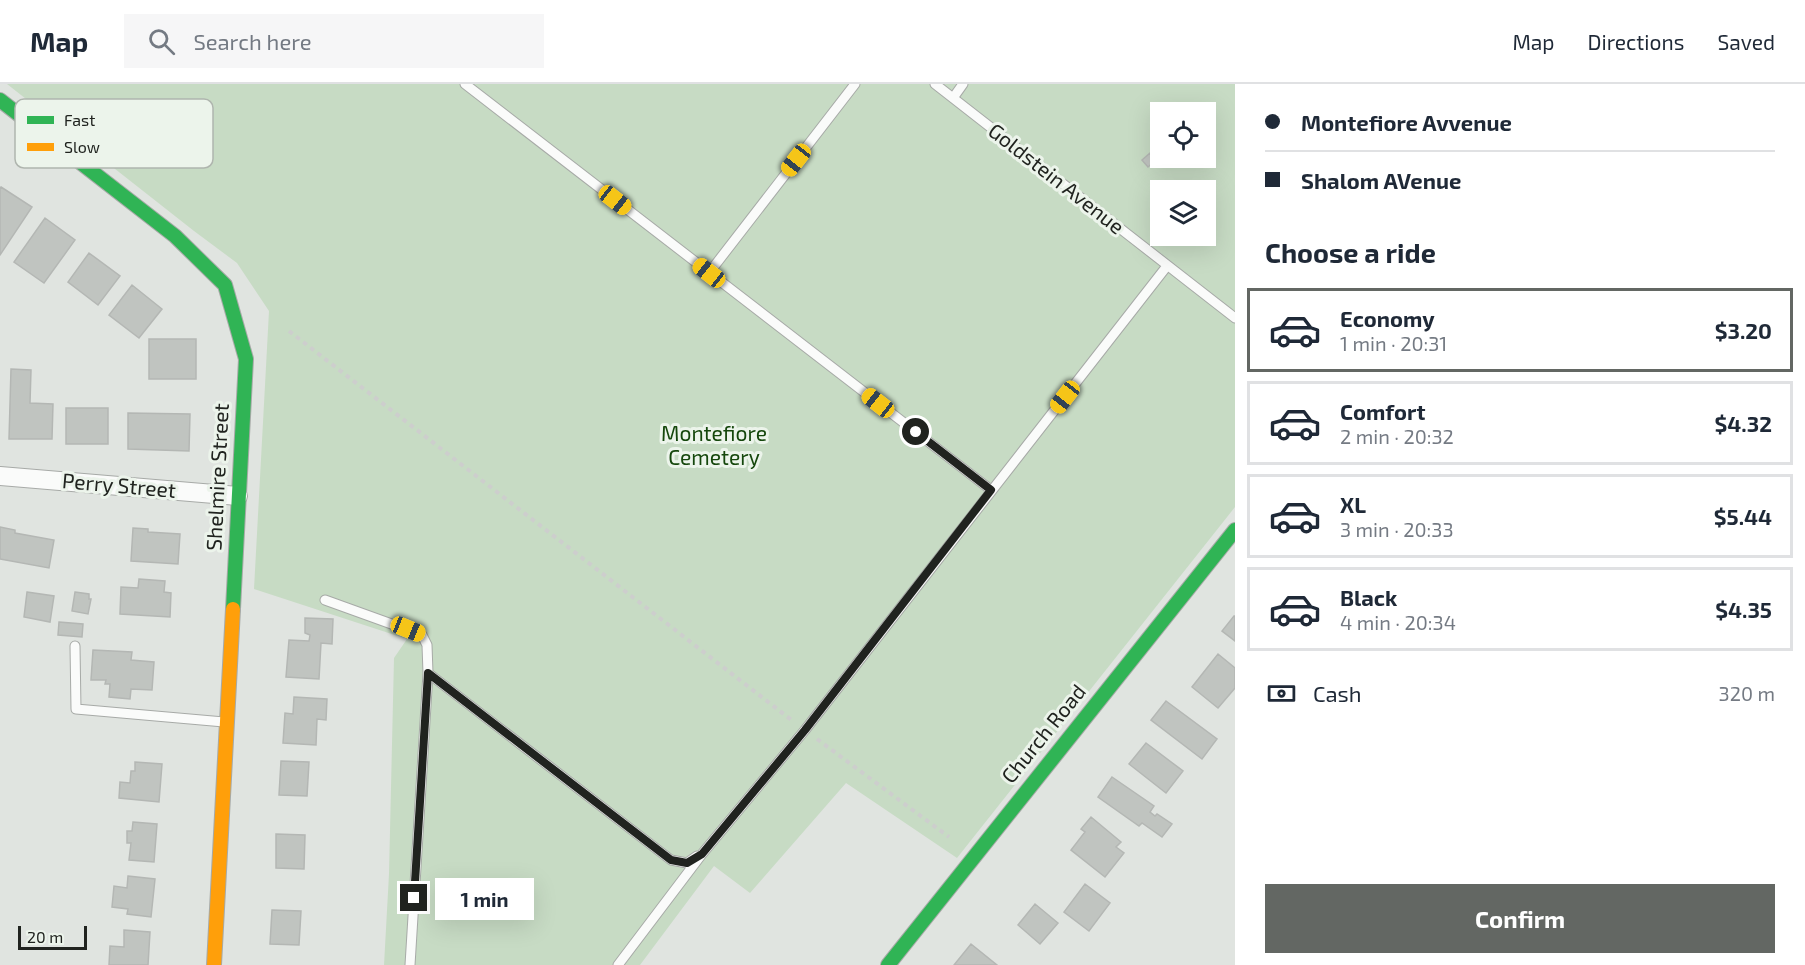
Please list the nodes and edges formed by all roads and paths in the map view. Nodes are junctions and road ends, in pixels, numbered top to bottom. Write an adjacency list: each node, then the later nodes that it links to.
1 (465, 84): 10 (lane)
2 (855, 84): 10 (lane)
3 (935, 84): 5 (lane, Goldstein Avenue)
4 (963, 84): 5 (lane)
5 (953, 98): 9 (lane, Goldstein Avenue)
6 (0, 100): 7 (street, Shelmire Street)
7 (15, 112)
8 (88, 168): 15 (street, Shelmire Street)
9 (1167, 266): 11 (lane, Goldstein Avenue); 14 (lane)
10 (709, 273): 14 (lane)
11 (1235, 318)
12 (289, 331): 21 (path)
13 (0, 476): 15 (street, Perry Street)
14 (991, 490): 21 (lane)
15 (237, 496): 20 (street, Shelmire Street)
16 (1235, 530): 27 (street, Church Road)
17 (325, 600): 19 (lane)
18 (75, 646): 20 (lane)
19 (428, 673): 23 (lane); 25 (lane)
20 (226, 722): 24 (street, Shelmire Street)
21 (805, 730): 22 (path); 23 (lane)
22 (949, 837)
23 (702, 854): 26 (lane)
24 (214, 965)
25 (410, 965)
26 (618, 965)
27 (888, 965)

